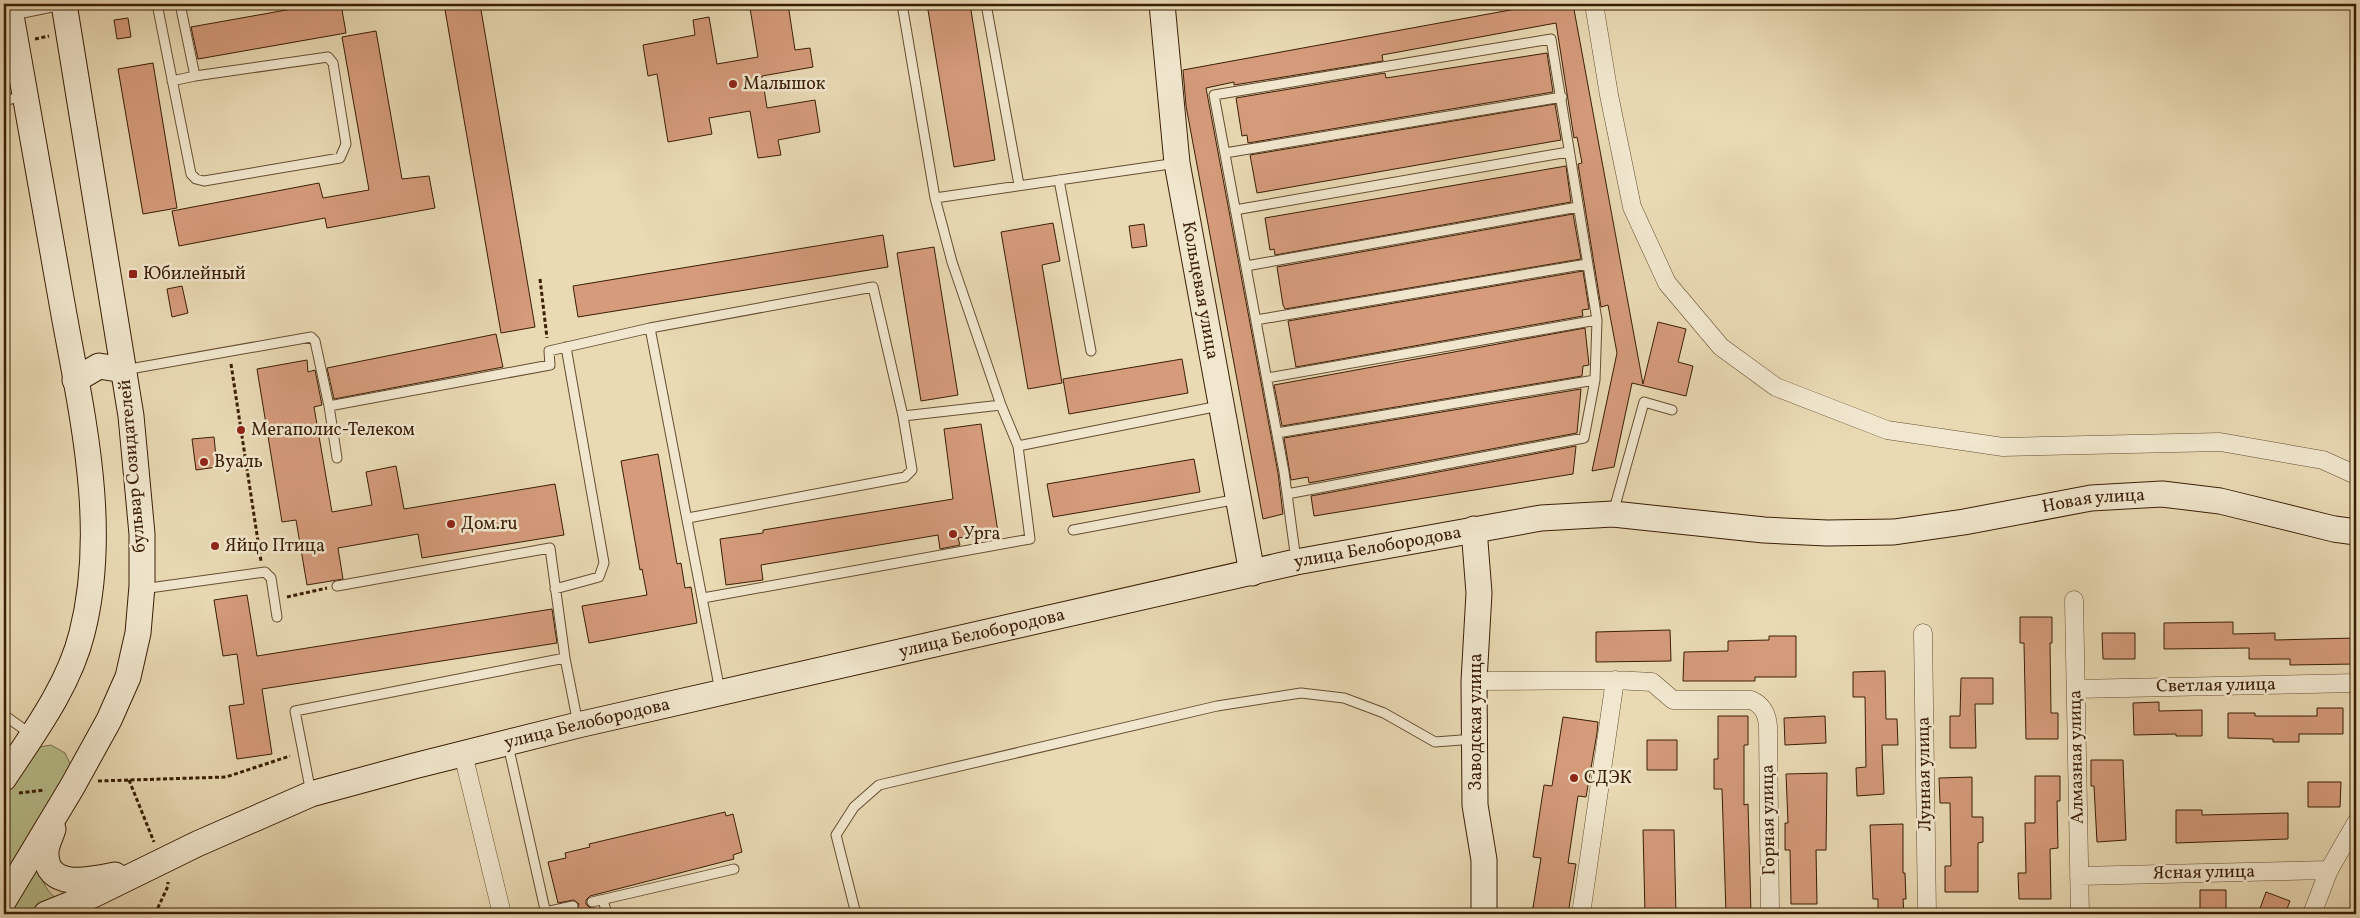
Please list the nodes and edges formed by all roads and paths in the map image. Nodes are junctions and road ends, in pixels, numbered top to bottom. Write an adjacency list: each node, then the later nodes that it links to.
1 (66, 4): 8 (lane); 33 (main road, бульвар Созидателей)
2 (157, 4): 12 (lane)
3 (180, 4): 11 (lane)
4 (902, 4): 20 (lane)
5 (986, 4): 19 (lane)
6 (1162, 4): 17 (main road, Кольцевая улица)
7 (1594, 4): 45 (street)
8 (8, 12): 14 (main road)
9 (54, 35): 10 (path)
10 (27, 41)
11 (195, 76): 12 (lane); 12 (lane)
12 (172, 81)
13 (1562, 97): 15 (lane); 16 (lane); 16 (lane)
14 (14, 98): 35 (main road)
15 (1568, 152): 21 (lane); 22 (lane)
16 (1225, 153): 22 (lane)
17 (1177, 162): 18 (lane); 38 (main road, Кольцевая улица)
18 (1059, 180): 19 (lane); 32 (lane)
19 (1019, 185): 20 (lane)
20 (935, 198): 37 (lane)
21 (1578, 207): 23 (lane); 24 (lane)
22 (1236, 210): 24 (lane)
23 (1587, 264): 26 (lane); 27 (lane)
24 (1246, 266): 26 (lane)
25 (540, 279): 31 (path)
26 (1256, 320): 34 (lane)
27 (1597, 320): 34 (lane); 36 (lane)
28 (650, 328): 29 (lane); 41 (lane); 49 (lane)
29 (566, 347): 31 (lane); 59 (lane)
30 (229, 351): 33 (lane); 39 (lane); 55 (path)
31 (549, 351): 39 (lane)
32 (1091, 351)
33 (124, 370): 35 (main road); 58 (main road, бульвар Созидателей)
34 (1267, 378): 42 (lane)
35 (75, 380): 74 (main road)
36 (1595, 380): 42 (lane); 46 (lane)
37 (1001, 405): 41 (lane); 43 (lane)
38 (1222, 405): 43 (lane); 47 (main road, Кольцевая улица)
39 (329, 406): 44 (lane)
40 (1672, 410): 48 (lane)
41 (903, 416): 49 (lane)
42 (1277, 433): 46 (lane)
43 (1018, 446): 60 (lane)
44 (337, 458)
45 (2356, 475)
46 (1287, 494): 54 (lane)
47 (1239, 498): 51 (lane); 56 (main road, Кольцевая улица)
48 (1613, 514): 50 (main road, улица Белобородова); 53 (main road, улица Белобородова)
49 (688, 518): 60 (lane)
50 (1474, 529): 54 (main road, улица Белобородова); 67 (main road, Заводская улица)
51 (1074, 530)
52 (2356, 532): 53 (main road, Новая улица)
53 (1827, 533)
54 (1296, 562): 56 (main road, улица Белобородова)
55 (262, 572): 58 (lane); 61 (lane)
56 (1252, 573): 70 (main road, улица Белобородова)
57 (337, 586): 59 (lane); 61 (path)
58 (142, 589): 78 (main road, бульвар Созидателей)
59 (555, 589): 65 (lane)
60 (703, 598): 70 (lane)
61 (274, 599): 63 (lane)
62 (2074, 600): 69 (street, Алмазная улица)
63 (278, 617)
64 (1923, 633): 100 (street, Лунная улица)
65 (565, 658): 72 (lane); 73 (lane)
66 (1615, 680): 67 (street); 98 (street); 99 (street, Горная улица)
67 (1474, 681): 75 (main road, Заводская улица)
68 (2356, 683): 69 (street, Светлая улица)
69 (2076, 689): 86 (street, Алмазная улица)
70 (720, 694): 73 (main road, улица Белобородова)
71 (4, 715): 74 (lane)
72 (296, 723): 79 (path); 81 (lane)
73 (578, 725): 76 (main road, улица Белобородова)
74 (32, 735): 80 (main road)
75 (1476, 739): 96 (lane); 97 (main road, Заводская улица)
76 (508, 742): 77 (main road, улица Белобородова); 92 (lane)
77 (463, 754): 81 (main road, улица Белобородова); 94 (street)
78 (75, 780): 79 (path); 80 (path); 83 (main road, улица Белобородова); 87 (main road, бульвар Созидателей)
79 (129, 780): 83 (path)
80 (9, 786)
81 (311, 794): 83 (main road, улица Белобородова)
82 (2356, 823): 85 (street)
83 (161, 864): 91 (main road, улица Белобородова); 93 (path)
84 (734, 869): 88 (lane)
85 (2329, 870): 86 (street, Ясная улица); 102 (street)
86 (2079, 876): 101 (street, Алмазная улица)
87 (4, 900)
88 (603, 900): 89 (lane); 95 (lane)
89 (592, 902)
90 (573, 906): 92 (lane)
91 (62, 912)
92 (545, 913)
93 (154, 914)
94 (502, 914)
95 (607, 914)
96 (856, 914)
97 (1484, 914)
98 (1581, 914)
99 (1770, 914)
100 (1927, 914)
101 (2080, 914)
102 (2312, 914)

